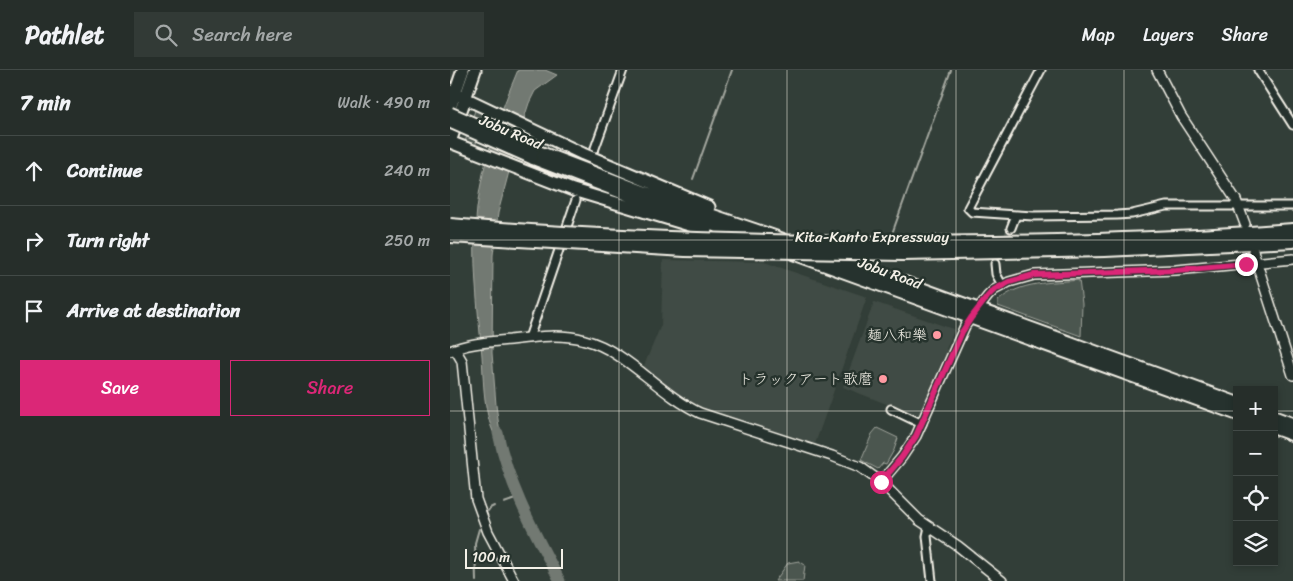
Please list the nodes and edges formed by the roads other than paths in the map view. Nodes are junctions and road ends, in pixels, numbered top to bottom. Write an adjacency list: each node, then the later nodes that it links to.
1 (463, 70): 7 (highway)
2 (475, 70): 7 (highway)
3 (623, 70): 13 (street)
4 (1041, 70): 18 (street)
5 (1157, 70): 17 (street)
6 (1258, 70): 11 (street)
7 (456, 94): 8 (highway); 12 (highway); 28 (highway)
8 (450, 108)
9 (450, 113): 14 (highway, Jobu Road, bridge)
10 (450, 122): 14 (highway, Jobu Road, bridge)
11 (1293, 125)
12 (450, 142): 26 (highway)
13 (595, 148)
14 (533, 154): 26 (highway, Jobu Road); 28 (highway, Jobu Road)
15 (576, 200): 34 (street)
16 (1293, 206): 17 (street)
17 (1239, 207): 18 (street); 19 (street)
18 (1016, 215): 21 (street)
19 (1246, 224)
20 (450, 225): 25 (highway, Kita-Kanto Expressway, bridge)
21 (1011, 228)
22 (1293, 230): 25 (highway, Kita-Kanto Expressway)
23 (450, 236): 25 (highway, Kita-Kanto Expressway, bridge)
24 (1293, 240): 25 (highway, Kita-Kanto Expressway)
25 (903, 248)
26 (781, 249): 33 (highway, Jobu Road)
27 (1253, 251): 30 (street)
28 (831, 256): 33 (highway, Jobu Road)
29 (1293, 259): 30 (street)
30 (1257, 263): 32 (street); 36 (street)
31 (995, 264): 32 (street)
32 (1002, 285): 33 (street)
33 (974, 314): 37 (highway, Jobu Road); 39 (highway, Jobu Road); 41 (street)
34 (525, 338): 35 (street); 45 (street)
35 (452, 350): 47 (street)
36 (1293, 376)
37 (1233, 402)
38 (891, 409): 41 (street)
39 (1233, 412)
40 (1278, 418): 42 (highway)
41 (922, 424): 45 (street)
42 (1293, 424)
43 (1278, 429): 44 (highway)
44 (1293, 435)
45 (881, 482): 46 (street)
46 (929, 527): 48 (street); 49 (street)
47 (514, 581)
48 (932, 581)
49 (1002, 581)

